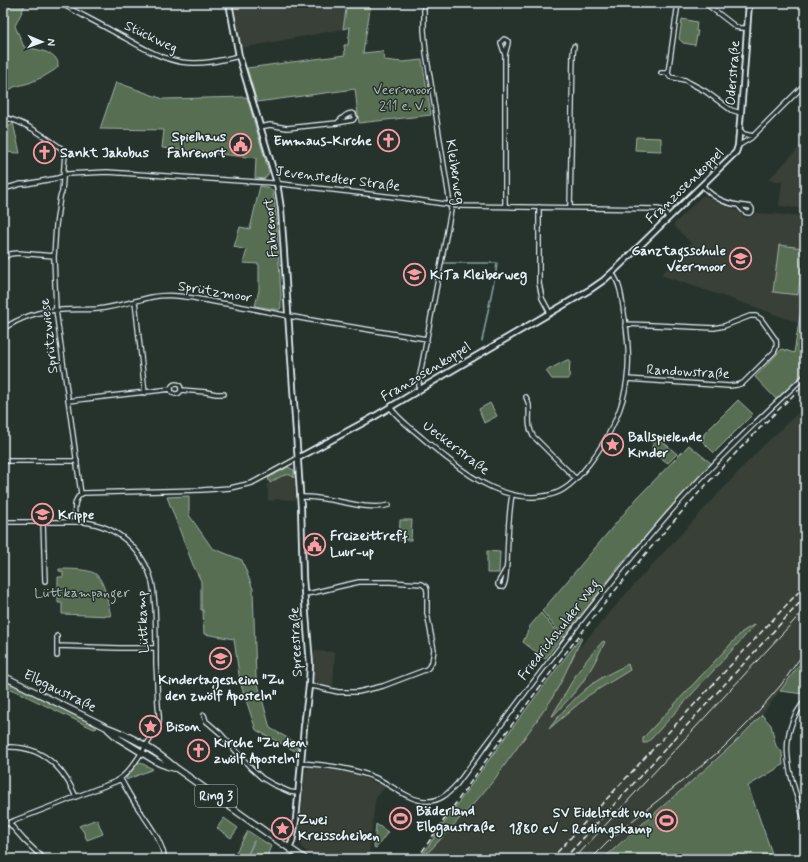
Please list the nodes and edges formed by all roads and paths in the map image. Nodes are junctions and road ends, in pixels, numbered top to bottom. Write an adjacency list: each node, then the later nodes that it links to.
1 (60, 3): 10 (street, Stückweg)
2 (229, 3): 10 (street, Fahrenort)
3 (424, 3): 25 (street, Kleiberweg)
4 (678, 3): 12 (street)
5 (705, 3): 7 (street)
6 (749, 3): 7 (street, Oderstraße)
7 (747, 28): 14 (street, Oderstraße)
8 (574, 46): 29 (street)
9 (505, 55): 26 (street)
10 (239, 56): 17 (street, Fahrenort)
11 (662, 73): 12 (street)
12 (668, 73): 14 (street)
13 (805, 84): 19 (street, Franzosenkoppel)
14 (741, 113): 18 (street, Oderstraße)
15 (3, 117): 21 (street, Sprützwiese)
16 (337, 124): 16 (street); 17 (street)
17 (260, 127): 22 (street, Fahrenort)
18 (739, 129): 19 (street); 20 (street, Oderstraße)
19 (753, 136): 20 (street, Franzosenkoppel)
20 (738, 146): 23 (street, Franzosenkoppel)
21 (64, 176): 22 (street, Jevenstedter Straße); 24 (street, Jevenstedter Straße); 31 (street, Sprützwiese)
22 (277, 183): 25 (street, Jevenstedter Straße); 37 (street, Fahrenort)
23 (702, 186): 27 (street); 30 (street, Franzosenkoppel)
24 (3, 189)
25 (450, 205): 26 (street, Jevenstedter Straße); 40 (street, Kleiberweg)
26 (505, 206): 28 (street, Jevenstedter Straße)
27 (739, 206)
28 (539, 207): 29 (street, Jevenstedter Straße); 36 (street)
29 (570, 207): 30 (street, Jevenstedter Straße)
30 (669, 218): 33 (street, Franzosenkoppel)
31 (54, 256): 32 (street); 35 (street, Sprützwiese)
32 (3, 258)
33 (612, 273): 36 (street, Franzosenkoppel); 38 (street, Ueckerstraße)
34 (135, 301): 35 (street, Sprützmoor); 37 (street, Sprützmoor); 46 (street)
35 (56, 310): 39 (street, Sprützmoor); 49 (street, Sprützwiese)
36 (550, 313): 45 (street, Franzosenkoppel)
37 (288, 315): 40 (street, Sprützmoor); 51 (street, Fahrenort)
38 (625, 324): 42 (street, Ueckerstraße); 42 (street, Randowstraße)
39 (3, 329)
40 (426, 339): 45 (street, Kleiberweg)
41 (805, 376): 77 (street, Friedrichshulder Weg)
42 (627, 379): 54 (street, Ueckerstraße)
43 (171, 390): 44 (street); 44 (street); 46 (street)
44 (181, 390): 47 (street)
45 (419, 390): 50 (street, Franzosenkoppel)
46 (145, 393): 49 (street)
47 (224, 394)
48 (526, 397): 54 (street)
49 (68, 401): 53 (street, Sprützwiese)
50 (390, 407): 51 (street, Franzosenkoppel); 56 (street, Ueckerstraße)
51 (298, 458): 55 (street, Franzosenkoppel); 57 (street, Spreestraße)
52 (3, 461): 53 (street)
53 (77, 461): 55 (street, Sprützwiese)
54 (576, 480): 56 (street, Ueckerstraße)
55 (81, 494): 61 (street)
56 (512, 495): 62 (street)
57 (300, 497): 58 (street); 64 (street, Spreestraße)
58 (389, 505)
59 (3, 522): 60 (street, Lüttkamp)
60 (43, 522): 61 (street, Lüttkamp); 63 (street)
61 (75, 522): 67 (street, Lüttkamp)
62 (506, 569)
63 (44, 581)
64 (304, 594): 70 (street, Spreestraße); 70 (street)
65 (57, 636): 66 (street)
66 (57, 646): 67 (street); 68 (street)
67 (156, 648): 75 (street, Lüttkamp)
68 (57, 656)
69 (3, 676): 73 (main road, Elbgaustraße / Ring 3)
70 (309, 686): 77 (street, Spreestraße)
71 (805, 701): 82 (street)
72 (204, 715): 80 (street)
73 (106, 727): 75 (main road, Elbgaustraße / Ring 3); 76 (main road, Elbgaustraße / Ring 3)
74 (8, 747): 81 (street)
75 (145, 747): 76 (street, Lüttkamp); 78 (main road, Elbgaustraße / Ring 3)
76 (142, 752): 78 (main road, Elbgaustraße / Ring 3); 79 (street, Lüttkamp)
77 (301, 763): 80 (street, Spreestraße)
78 (176, 768): 85 (main road, Elbgaustraße / Ring 3)
79 (120, 778): 81 (street, Lüttkamp); 87 (street)
80 (298, 793): 85 (street, Spreestraße)
81 (76, 797): 83 (street, Lüttkamp)
82 (805, 822)
83 (9, 823): 84 (street, Lüttkamp); 86 (street)
84 (3, 825)
85 (289, 848): 88 (main road, Elbgaustraße / Ring 3)
86 (44, 859)
87 (165, 859)
88 (305, 859)

